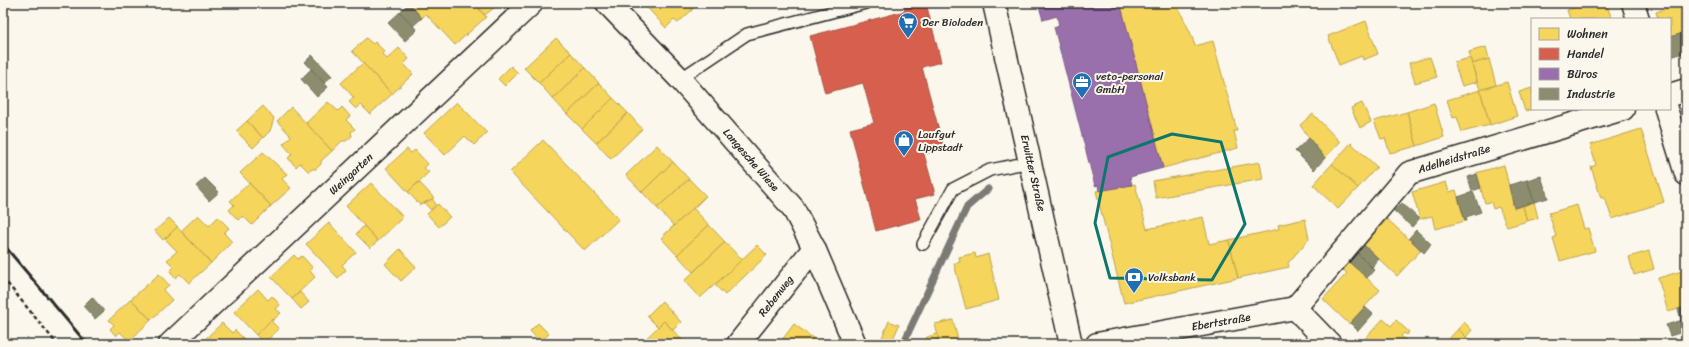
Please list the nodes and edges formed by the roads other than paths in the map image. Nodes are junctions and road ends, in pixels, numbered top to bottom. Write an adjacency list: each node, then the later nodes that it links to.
1 (532, 3): 17 (street, Weingarten)
2 (607, 3): 7 (street, Langesche Wiese)
3 (866, 3): 7 (lane)
4 (994, 3): 12 (street, Erwitter Straße)
5 (1633, 3): 6 (street)
6 (1638, 18)
7 (680, 79): 15 (street, Langesche Wiese)
8 (1686, 90): 9 (street)
9 (1671, 95)
10 (1620, 110): 16 (street, Adelheidstraße)
11 (1666, 110): 13 (street)
12 (1030, 162): 14 (lane); 20 (street, Erwitter Straße)
13 (1686, 174)
14 (923, 244)
15 (814, 248): 18 (street, Rebenweg); 19 (street, Langesche Wiese)
16 (1295, 308): 21 (street, Ebertstraße); 22 (street)
17 (170, 344)
18 (738, 344)
19 (855, 344)
20 (1070, 344)
21 (1097, 344)
22 (1330, 344)

